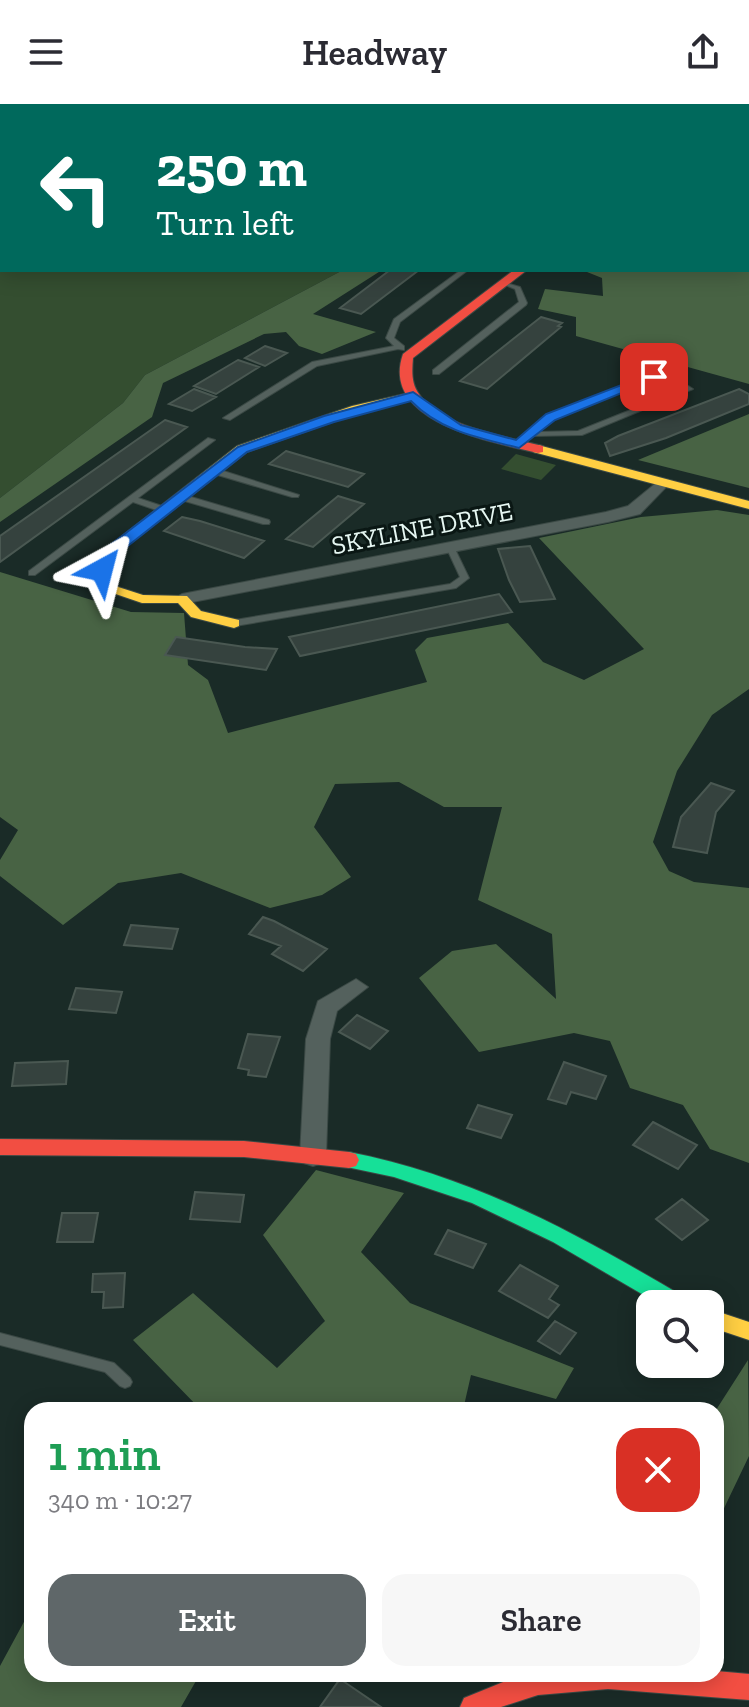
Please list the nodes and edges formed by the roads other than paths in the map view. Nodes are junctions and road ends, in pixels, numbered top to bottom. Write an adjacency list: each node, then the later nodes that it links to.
1 (462, 272): 4 (lane)
2 (519, 272): 3 (street)
3 (505, 283): 4 (street); 5 (lane)
4 (406, 349): 6 (street); 7 (lane)
5 (436, 372)
6 (413, 396): 8 (street); 10 (street, SKYLINE DRIVE)
7 (227, 418)
8 (526, 439): 8 (lane); 11 (street)
9 (211, 440): 14 (lane)
10 (214, 471): 12 (lane); 13 (street, SKYLINE DRIVE)
11 (661, 484): 15 (street); 18 (street, SKYLINE DRIVE)
12 (295, 495)
13 (181, 497): 16 (street, SKYLINE DRIVE); 17 (lane)
14 (132, 499): 16 (lane); 19 (lane)
15 (749, 505)
16 (165, 510): 20 (street, SKYLINE DRIVE)
17 (266, 522)
18 (451, 549): 20 (street, SKYLINE DRIVE); 21 (lane)
19 (32, 573)
20 (182, 599): 21 (street)
21 (234, 623)
22 (356, 987): 24 (street)
23 (2, 1151): 24 (street)
24 (313, 1156): 25 (street)
25 (655, 1290)
26 (724, 1323): 27 (street)
27 (749, 1331)
28 (0, 1339): 29 (lane)
29 (125, 1382)
30 (540, 1682): 33 (street)
31 (677, 1682): 32 (street)
32 (749, 1687)
33 (473, 1707)

